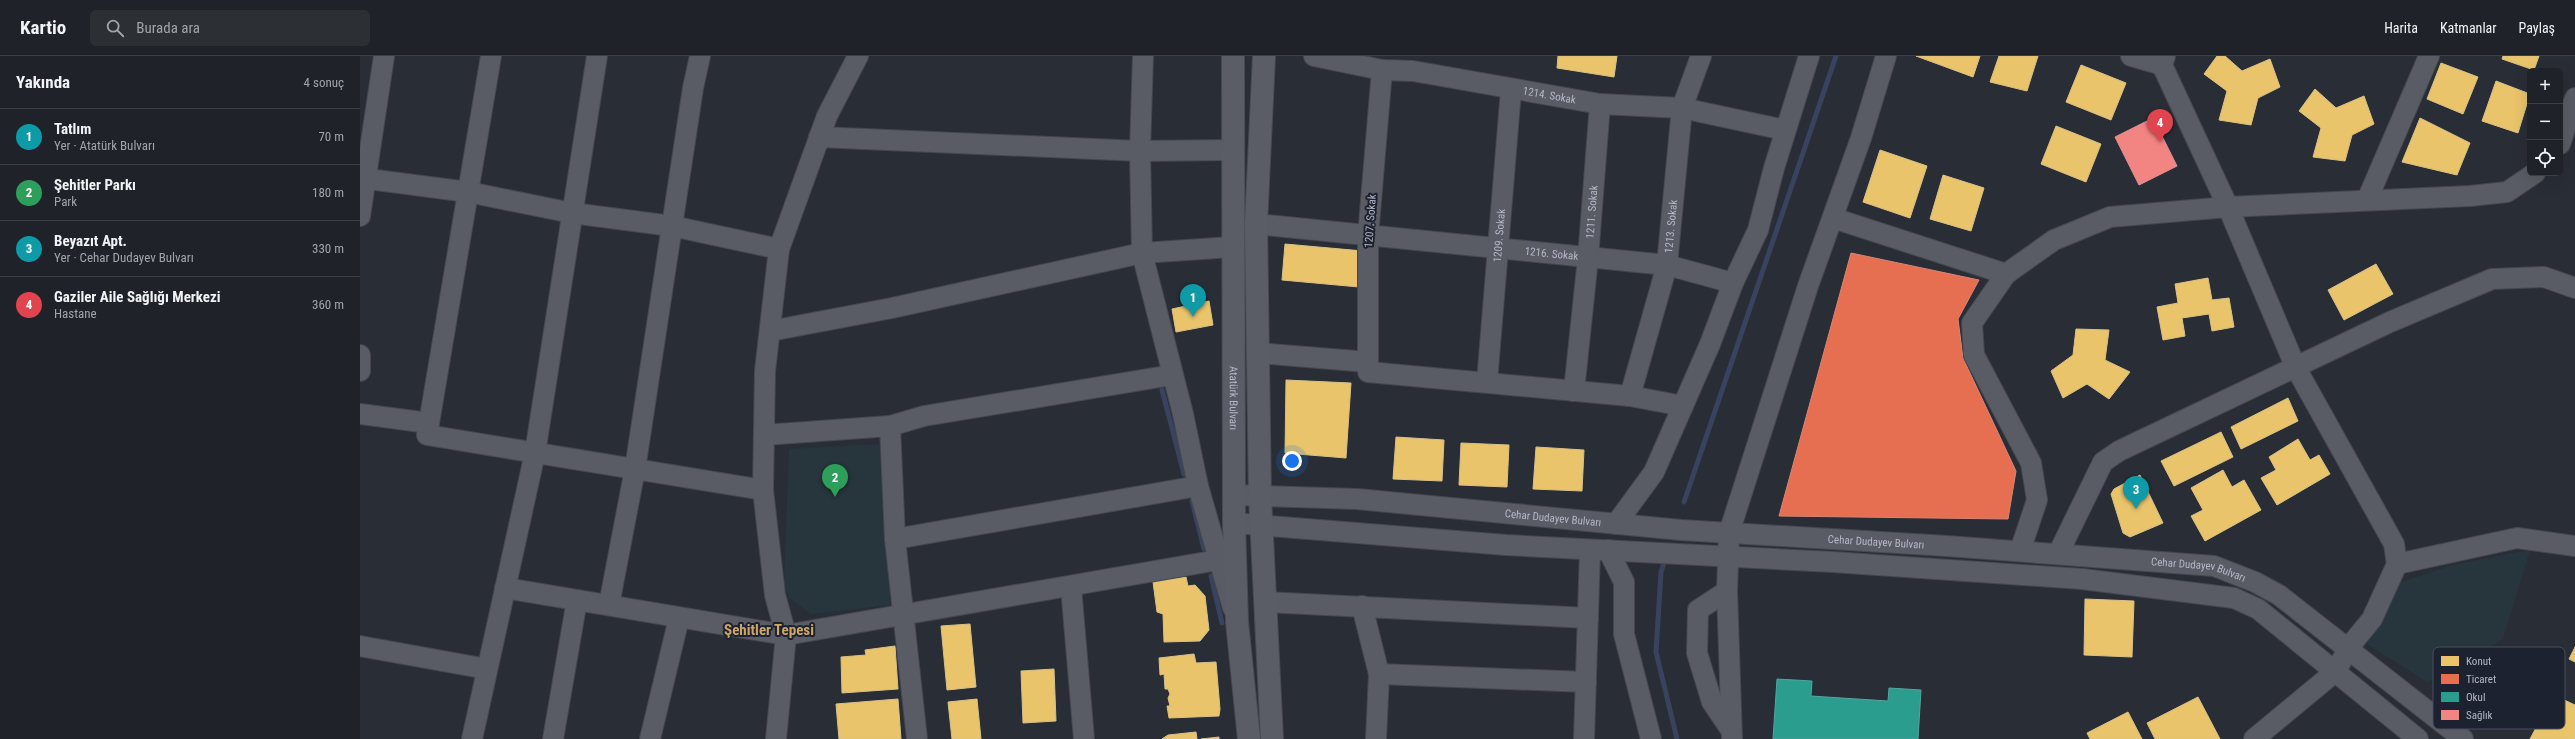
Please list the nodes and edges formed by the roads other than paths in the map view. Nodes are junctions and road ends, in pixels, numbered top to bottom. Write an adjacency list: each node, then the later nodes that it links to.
1 (384, 56): 28 (street)
2 (491, 56): 29 (street)
3 (596, 56): 32 (street)
4 (700, 56): 36 (street)
5 (858, 56): 23 (street)
6 (1144, 56): 26 (street)
7 (1233, 56): 25 (main road, Atatürk Bulvarı)
8 (1264, 56): 35 (main road)
9 (1314, 56): 17 (street, 1214. Sokak)
10 (1701, 56): 21 (street, 1213. Sokak)
11 (1809, 56): 22 (street)
12 (1886, 56): 34 (street)
13 (2131, 56): 15 (street)
14 (2429, 56): 30 (street)
15 (2163, 60): 31 (street)
16 (1415, 64): 17 (street, 1214. Sokak); 18 (street, 1214. Sokak)
17 (1382, 70): 37 (street, 1207. Sokak)
18 (1511, 90): 20 (street, 1214. Sokak); 39 (street, 1209. Sokak)
19 (2575, 98): 24 (street)
20 (1600, 104): 21 (street, 1214. Sokak); 42 (street, 1211. Sokak)
21 (1682, 108): 22 (street, 1214. Sokak); 43 (street, 1213. Sokak)
22 (1785, 130): 45 (street)
23 (819, 137): 26 (street); 40 (street)
24 (2561, 140)
25 (1231, 150): 26 (street); 38 (main road, Atatürk Bulvarı)
26 (1140, 151): 41 (street)
27 (2531, 176): 30 (street)
28 (363, 178): 29 (street); 33 (street)
29 (468, 192): 32 (street); 59 (street)
30 (2368, 200): 31 (street)
31 (2228, 207): 44 (street); 51 (street)
32 (572, 213): 36 (street); 62 (street)
33 (360, 216)
34 (1833, 218): 44 (street); 71 (street)
35 (1256, 224): 37 (street, 1216. Sokak); 48 (main road)
36 (672, 226): 40 (street); 63 (street)
37 (1368, 236): 39 (street, 1216. Sokak); 50 (street, 1207. Sokak)
38 (1232, 247): 41 (street); 66 (main road, Atatürk Bulvarı)
39 (1496, 249): 42 (street, 1216. Sokak); 54 (street, 1209. Sokak)
40 (778, 250): 47 (street)
41 (1142, 253): 47 (street); 53 (street)
42 (1588, 258): 43 (street, 1216. Sokak); 55 (street, 1211. Sokak)
43 (1667, 266): 45 (street, 1216. Sokak); 56 (street, 1213. Sokak)
44 (2006, 274): 75 (street)
45 (1733, 283): 57 (street)
46 (2575, 288): 51 (street)
47 (770, 331): 61 (street)
48 (1258, 353): 50 (street); 67 (main road)
49 (360, 355): 52 (street)
50 (1368, 367): 54 (street)
51 (2296, 368): 76 (street); 79 (street)
52 (360, 370)
53 (1172, 375): 60 (street); 64 (street)
54 (1487, 382): 55 (street)
55 (1574, 391): 56 (street)
56 (1630, 396): 57 (street)
57 (1683, 406): 69 (street)
58 (360, 414): 59 (street)
59 (429, 423): 62 (street)
60 (890, 426): 61 (street); 72 (street)
61 (764, 435): 65 (street)
62 (535, 453): 63 (street); 81 (street)
63 (635, 469): 65 (street); 85 (street)
64 (1198, 486): 72 (street); 78 (street)
65 (763, 490): 91 (street)
66 (1234, 495): 67 (street, Cehar Dudayev Bulvarı); 68 (main road, Atatürk Bulvarı)
67 (1260, 497): 69 (street, Cehar Dudayev Bulvarı); 70 (main road)
68 (1234, 523): 70 (street, Cehar Dudayev Bulvarı); 90 (main road, Atatürk Bulvarı)
69 (1616, 524): 71 (street, Cehar Dudayev Bulvarı)
70 (1263, 527): 74 (street, Cehar Dudayev Bulvarı); 84 (main road)
71 (1729, 533): 75 (street, Cehar Dudayev Bulvarı); 77 (street)
72 (895, 539): 87 (street)
73 (2575, 546): 79 (street)
74 (1599, 550): 77 (street, Cehar Dudayev Bulvarı); 89 (street); 112 (street)
75 (2020, 551): 76 (street, Cehar Dudayev Bulvarı)
76 (2058, 554): 93 (street, Cehar Dudayev Bulvarı)
77 (1728, 556): 82 (street); 95 (street, Cehar Dudayev Bulvarı)
78 (1218, 560): 80 (street); 90 (street)
79 (2397, 564): 93 (street)
80 (1071, 587): 87 (street); 107 (street)
81 (505, 588): 83 (street); 94 (street)
82 (1727, 591): 100 (street); 100 (street)
83 (577, 600): 85 (street); 103 (street)
84 (1265, 602): 86 (street); 109 (main road)
85 (608, 606): 88 (street)
86 (1362, 606): 89 (street); 96 (street)
87 (904, 616): 91 (street); 106 (street)
88 (679, 618): 91 (street); 104 (street)
89 (1588, 618): 97 (street)
90 (1237, 622): 108 (main road, Atatürk Bulvarı)
91 (786, 635): 105 (street)
92 (360, 646): 94 (street)
93 (2349, 647): 95 (street); 98 (street, Cehar Dudayev Bulvarı)
94 (488, 669): 102 (street)
95 (2336, 671): 101 (street); 113 (street, Cehar Dudayev Bulvarı)
96 (1379, 674): 97 (street); 110 (street)
97 (1586, 682): 111 (street)
98 (2433, 715)
99 (2451, 729): 114 (street, Cehar Dudayev Bulvarı)
100 (1732, 734)
101 (2258, 738)
102 (472, 739)
103 (553, 739)
104 (650, 739)
105 (776, 739)
106 (917, 739)
107 (1084, 739)
108 (1248, 739)
109 (1272, 739)
110 (1376, 739)
111 (1584, 739)
112 (1651, 739)
113 (2418, 739)
114 (2463, 739)

